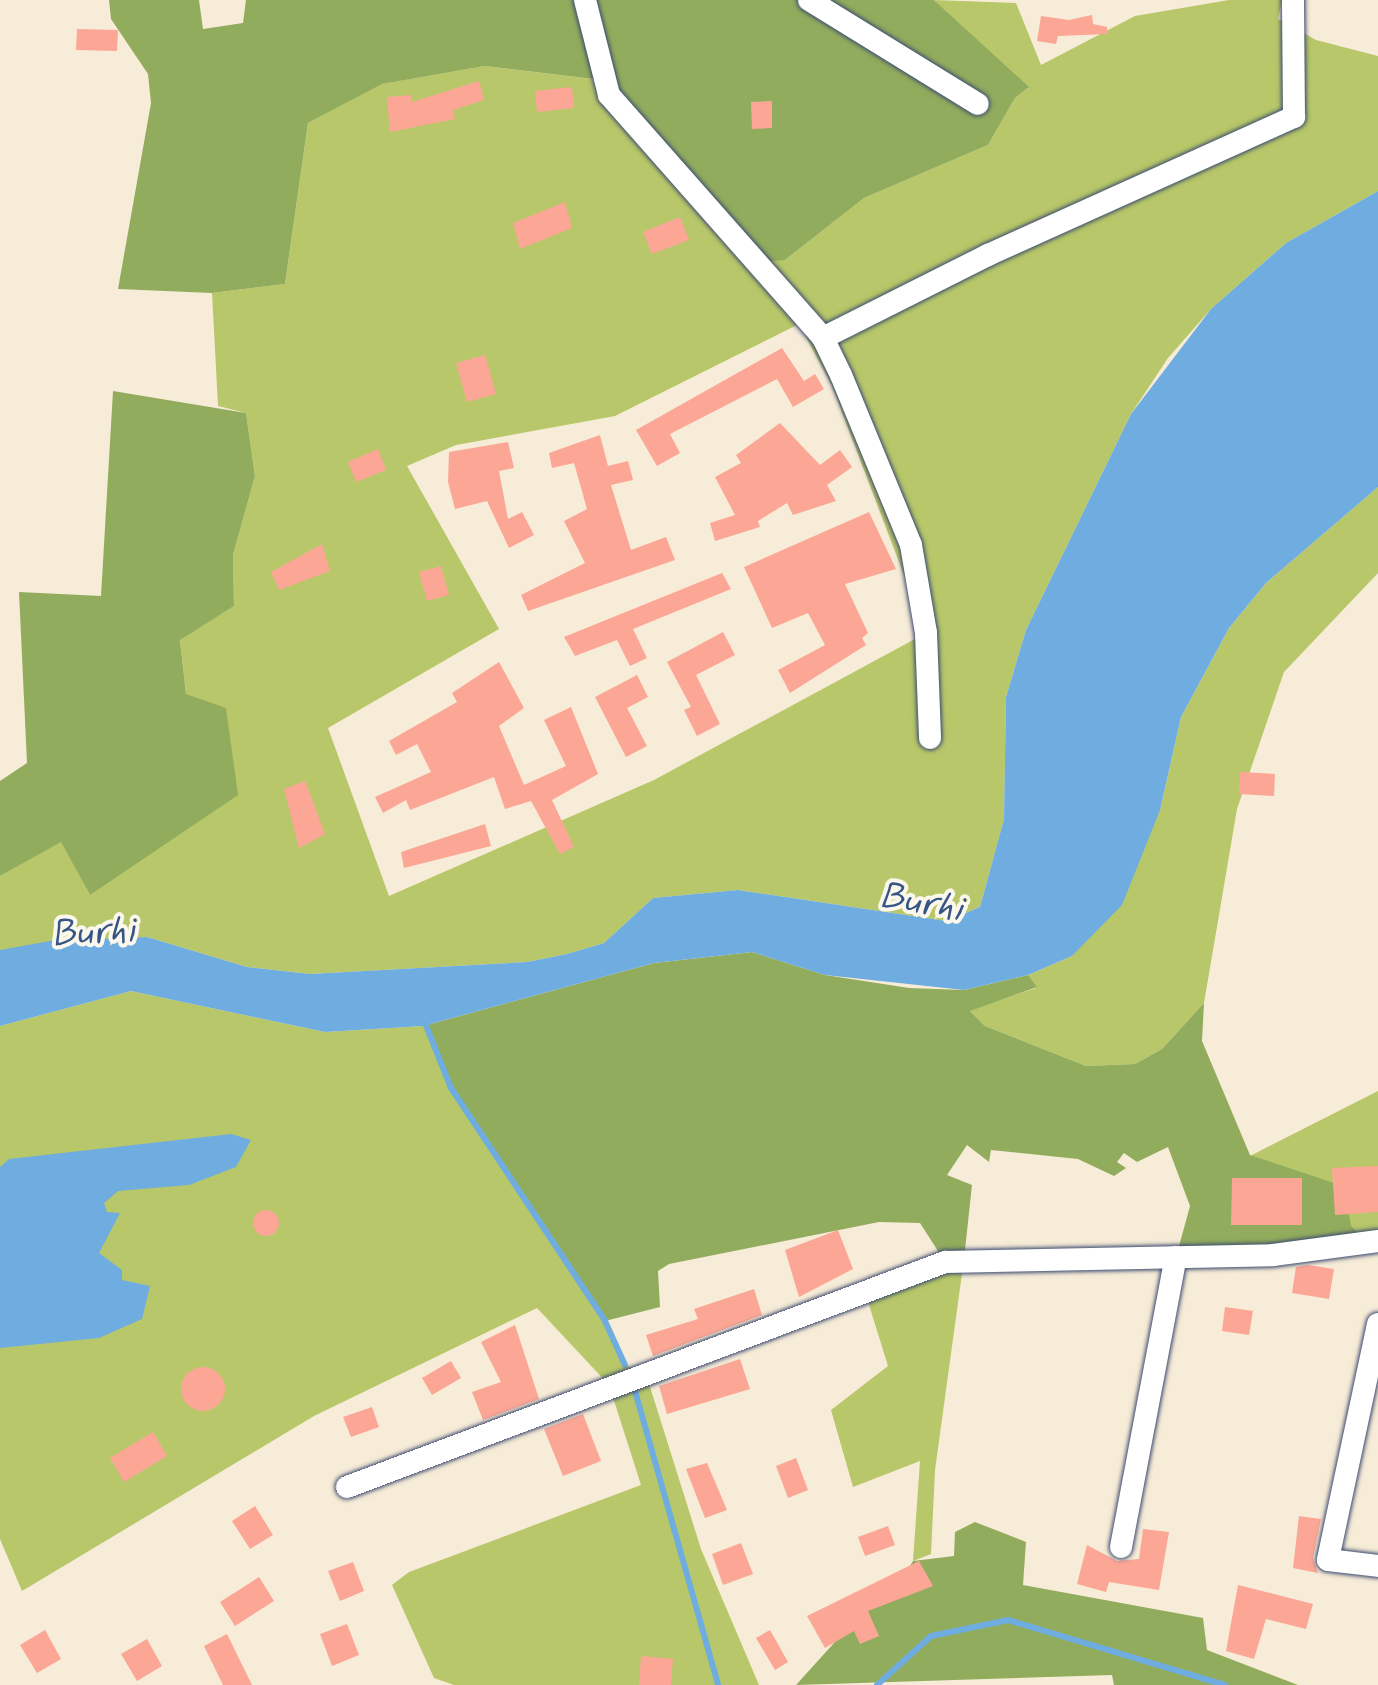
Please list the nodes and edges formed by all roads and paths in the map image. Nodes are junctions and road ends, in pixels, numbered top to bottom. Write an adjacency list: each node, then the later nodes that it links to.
1 (585, 0): 5 (street)
2 (809, 0): 4 (street)
3 (1293, 0): 5 (street)
4 (978, 104)
5 (824, 338): 6 (street)
6 (930, 738)
7 (1378, 1240): 8 (street)
8 (1176, 1257): 10 (street); 11 (street)
9 (1378, 1324): 12 (street)
10 (347, 1487)
11 (1120, 1547)
12 (1378, 1566)

